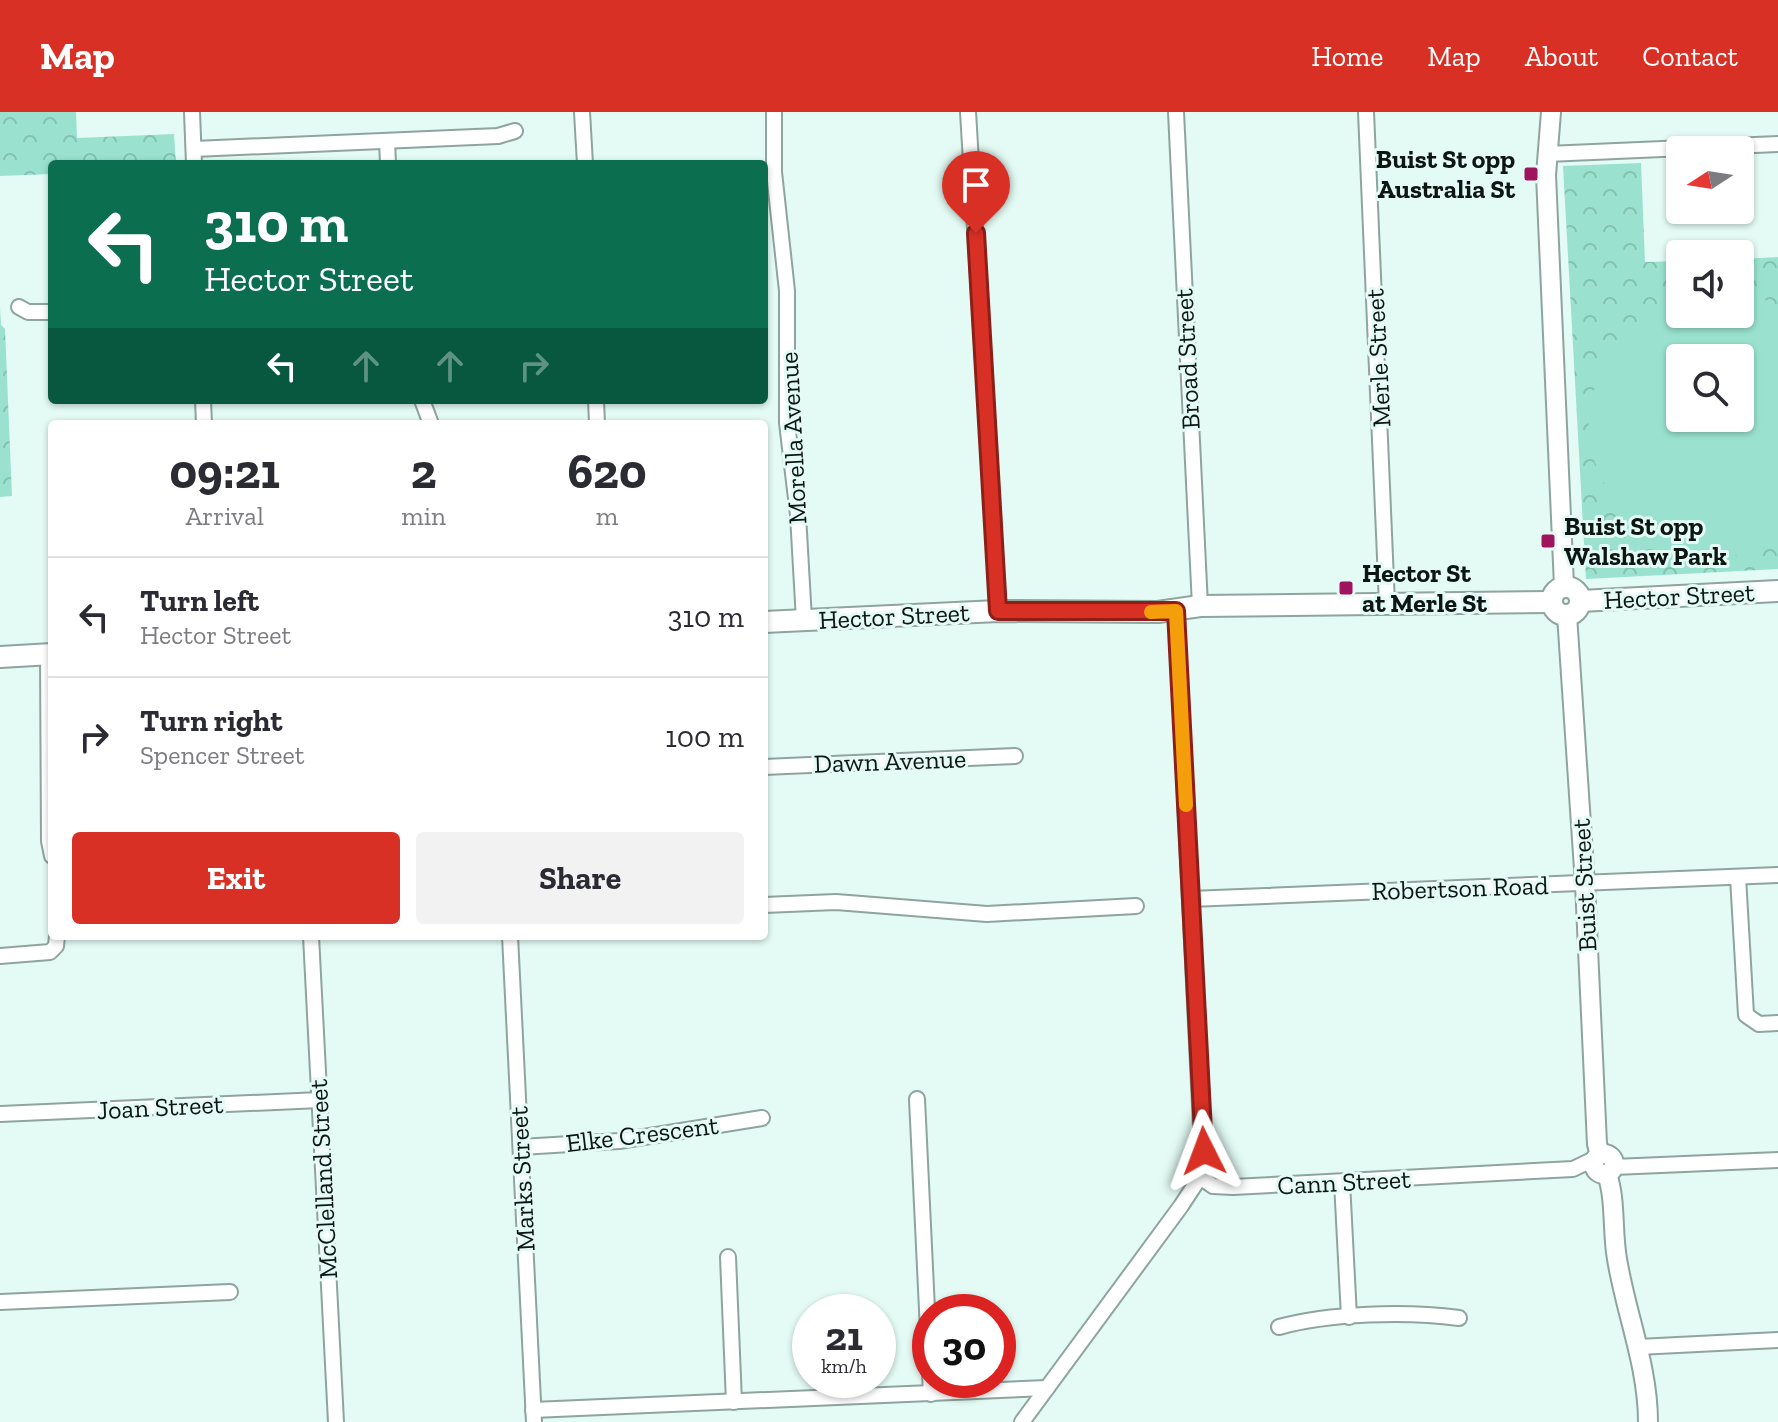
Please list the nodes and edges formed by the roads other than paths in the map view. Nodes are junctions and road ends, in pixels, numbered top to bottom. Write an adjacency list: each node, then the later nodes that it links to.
1 (192, 112): 12 (street)
2 (582, 112): 14 (street)
3 (774, 112): 23 (street, Morella Avenue)
4 (968, 112): 21 (street)
5 (1176, 112): 20 (street, Broad Street)
6 (1366, 112): 19 (street, Merle Street)
7 (1551, 112): 11 (street, Buist Street)
8 (515, 131): 9 (street)
9 (387, 141): 12 (street); 13 (street)
10 (1778, 144): 11 (street)
11 (1547, 154): 18 (street, Buist Street)
12 (194, 156)
13 (388, 160)
14 (585, 160)
15 (19, 307): 16 (street)
16 (48, 312)
17 (1778, 591): 18 (main road, Hector Street)
18 (1566, 601): 19 (main road, Hector Street); 31 (street, Buist Street)
19 (1387, 604): 20 (main road, Hector Street)
20 (1200, 606): 22 (main road, Hector Street)
21 (998, 611): 22 (main road, Hector Street); 23 (main road, Hector Street)
22 (1176, 611): 32 (street)
23 (804, 620): 24 (main road, Hector Street)
24 (768, 622)
25 (48, 654): 26 (main road)
26 (0, 657)
27 (1015, 756): 28 (street, Dawn Avenue)
28 (768, 767)
29 (1778, 875): 30 (street, Robertson Road)
30 (1738, 877): 31 (street, Robertson Road); 39 (street)
31 (1585, 884): 32 (street, Robertson Road); 46 (street, Buist Street)
32 (1190, 899): 47 (street)
33 (768, 905): 34 (street)
34 (1136, 906)
35 (57, 940): 38 (street)
36 (311, 940): 41 (street, McClelland Street)
37 (510, 940): 44 (street, Marks Street)
38 (0, 956)
39 (1778, 1023)
40 (917, 1099): 51 (street)
41 (320, 1100): 42 (street, Joan Street); 63 (street, McClelland Street)
42 (0, 1114)
43 (762, 1118): 44 (street, Elke Crescent)
44 (521, 1147): 62 (street, Marks Street)
45 (1778, 1160): 46 (street, Cann Street)
46 (1605, 1163): 48 (street, Cann Street); 57 (street, Buist Street)
47 (1200, 1177): 48 (street, Cann Street); 58 (street)
48 (1342, 1182): 53 (street)
49 (728, 1257): 61 (street)
50 (230, 1292): 52 (street)
51 (926, 1294)
52 (0, 1302)
53 (1349, 1317): 54 (street); 55 (street)
54 (1459, 1318)
55 (1279, 1327)
56 (1778, 1340): 57 (street)
57 (1638, 1347): 65 (street, Buist Street)
58 (1047, 1388): 59 (street); 64 (street)
59 (1016, 1390)
60 (912, 1395): 61 (street)
61 (734, 1402): 62 (street)
62 (534, 1416)
63 (336, 1422)
64 (1022, 1422)
65 (1648, 1422)

